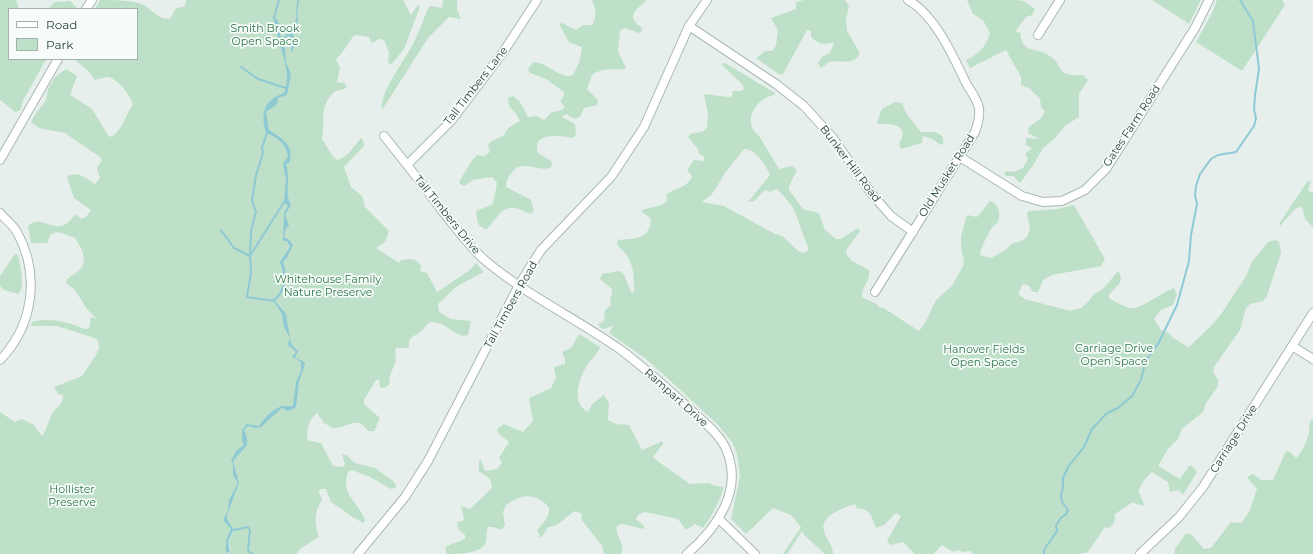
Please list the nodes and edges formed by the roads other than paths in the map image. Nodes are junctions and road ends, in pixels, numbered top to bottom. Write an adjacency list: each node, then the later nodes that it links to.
1 (537, 0): 12 (street, Tall Timbers Lane)
2 (707, 0): 6 (street, Tall Timbers Road)
3 (908, 0): 10 (street, Old Musket Road)
4 (1060, 0): 7 (street)
5 (1209, 0): 10 (street, Gates Farm Road)
6 (689, 26): 14 (street, Bunker Hill Road); 15 (street, Tall Timbers Road)
7 (1038, 34)
8 (57, 60): 11 (street)
9 (384, 136): 12 (street, Tall Timbers Drive)
10 (960, 157): 14 (street, Old Musket Road)
11 (0, 160)
12 (407, 164): 15 (street, Tall Timbers Drive)
13 (0, 213): 20 (street)
14 (913, 232): 16 (street, Old Musket Road)
15 (519, 286): 21 (street, Rampart Drive); 22 (street, Tall Timbers Road)
16 (875, 292)
17 (1313, 313): 18 (street, Carriage Drive)
18 (1292, 346): 19 (street); 25 (street, Carriage Drive)
19 (1313, 359)
20 (0, 360)
21 (719, 519): 23 (street, Rampart Drive); 24 (street)
22 (358, 554)
23 (687, 554)
24 (755, 554)
25 (1140, 554)

